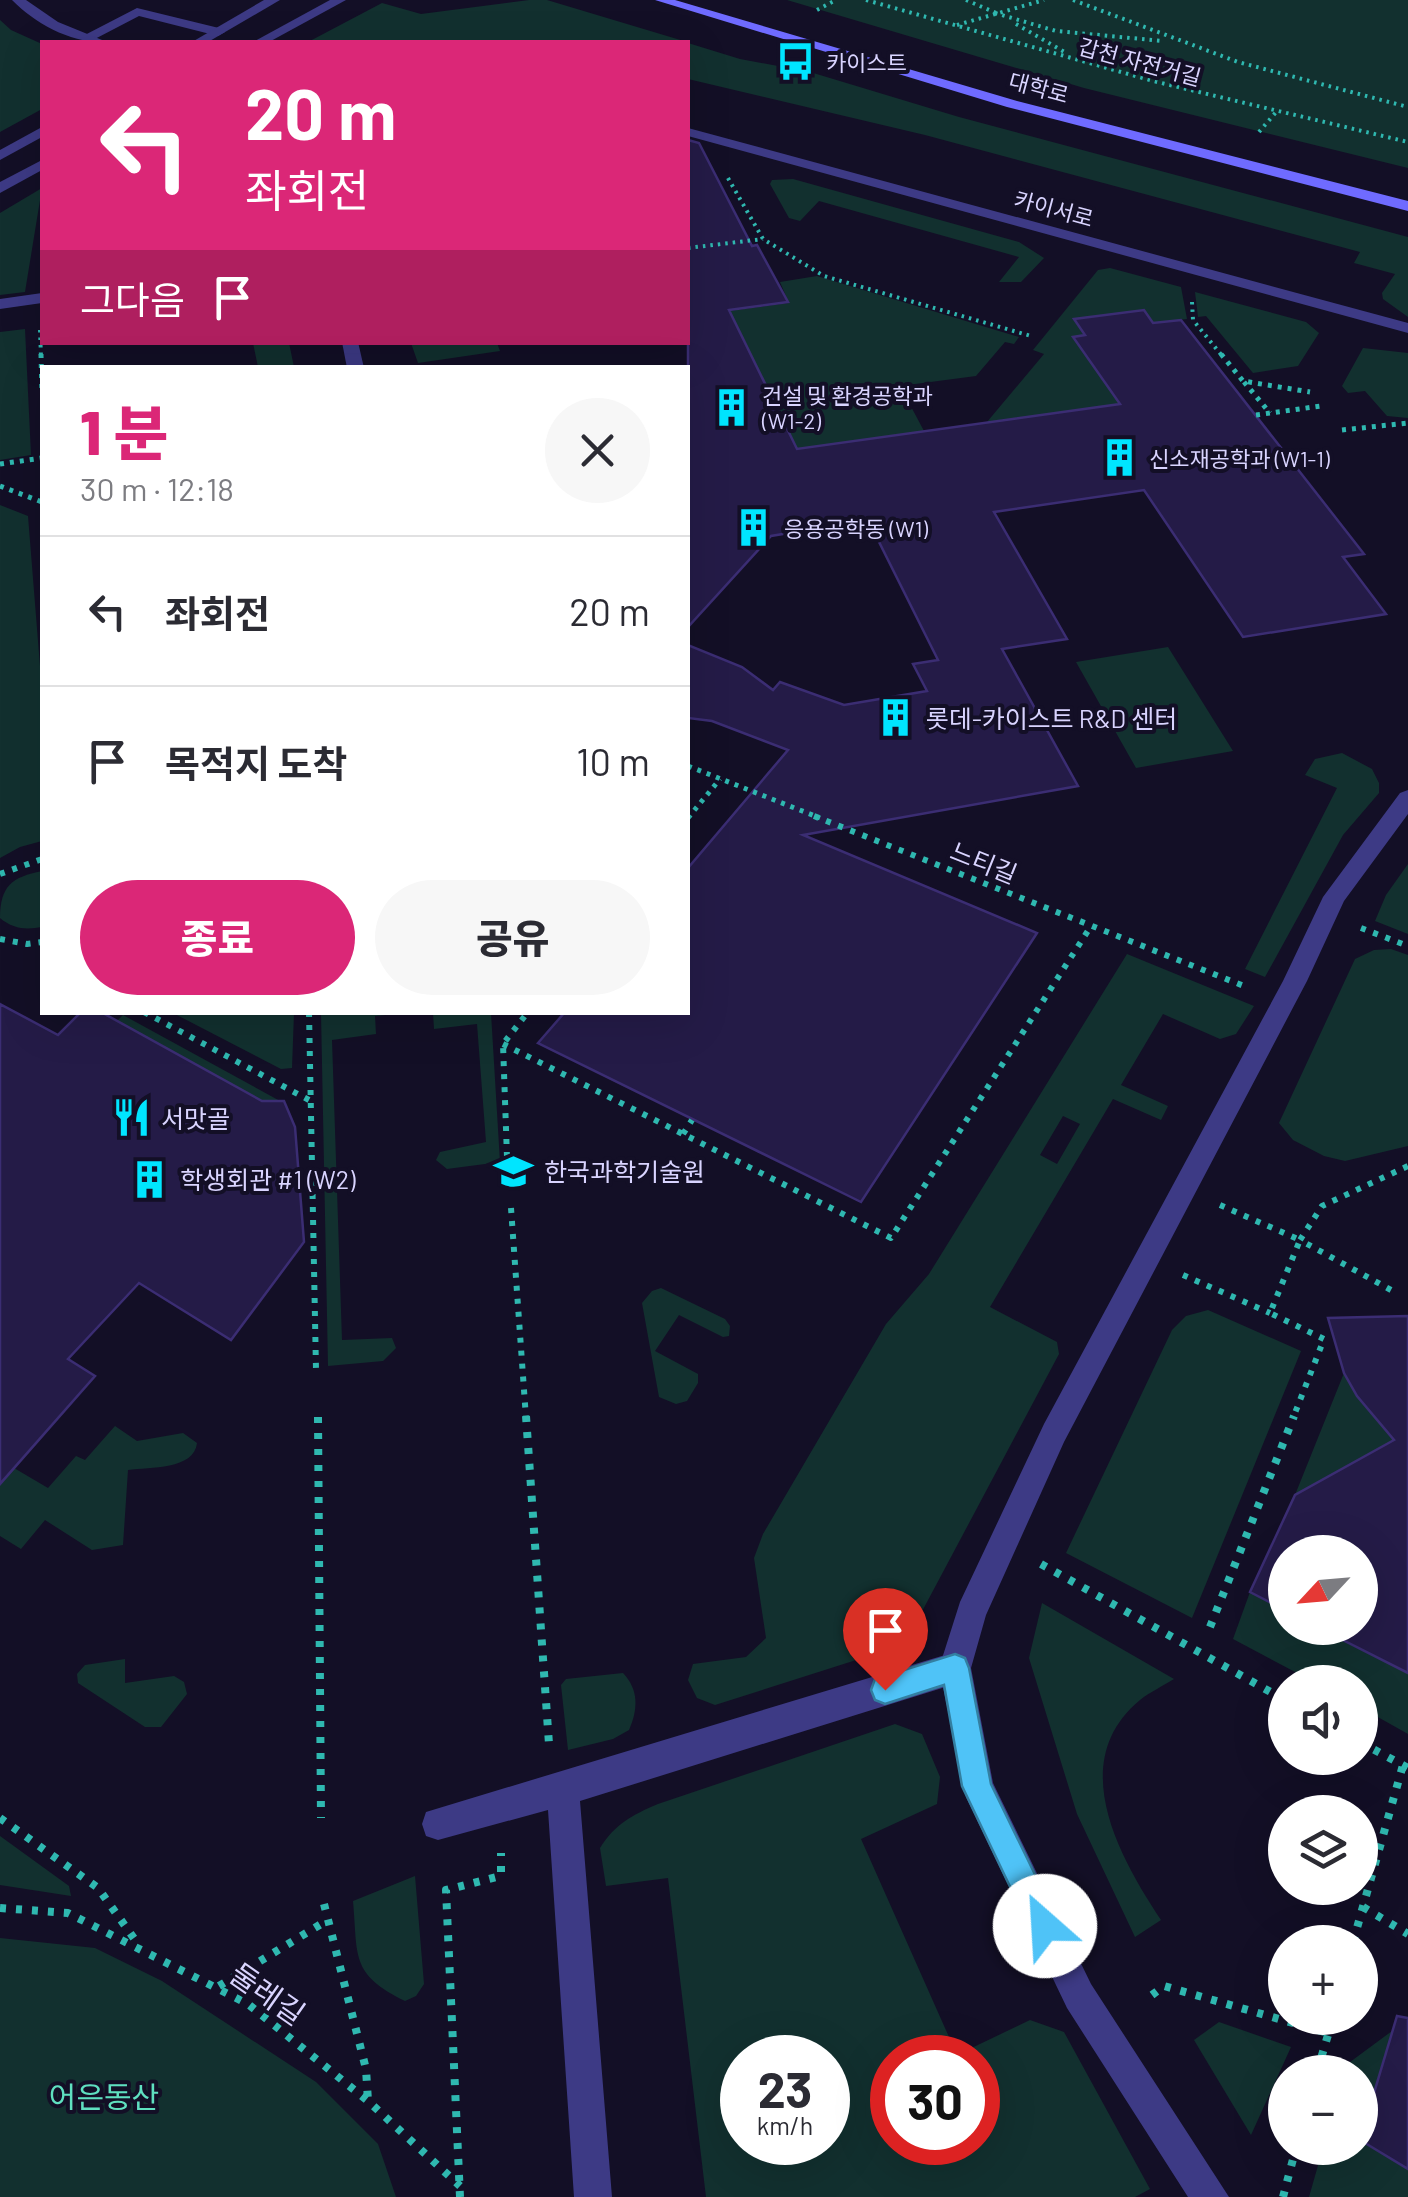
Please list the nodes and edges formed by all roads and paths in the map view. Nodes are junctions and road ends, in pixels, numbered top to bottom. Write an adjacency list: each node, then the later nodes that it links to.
1 (18, 0): 12 (street)
2 (274, 0): 11 (street)
3 (340, 0): 14 (street)
4 (661, 0): 27 (main road, 대학로)
5 (866, 0): 10 (path, 갑천 자전거길)
6 (966, 0): 9 (path)
7 (1044, 0): 9 (path)
8 (1073, 0): 15 (path)
9 (995, 12): 10 (path); 15 (path); 16 (path)
10 (956, 25): 16 (path, 갑천 자전거길)
11 (218, 32): 12 (street); 13 (street)
12 (93, 40)
13 (203, 40)
14 (264, 40)
15 (1184, 46): 17 (path)
16 (1075, 59): 18 (path, 갑천 자전거길)
17 (1408, 107)
18 (1278, 111): 21 (path); 22 (path, 갑천 자전거길)
19 (40, 133): 23 (street)
20 (690, 133): 33 (street, 카이서로)
21 (1258, 133)
22 (1408, 142)
23 (0, 156)
24 (40, 165): 26 (street)
25 (721, 166): 28 (path)
26 (0, 188)
27 (1408, 206)
28 (763, 239): 29 (path); 34 (path)
29 (690, 248)
30 (1192, 285): 35 (path)
31 (40, 298): 32 (street)
32 (0, 304)
33 (1408, 328)
34 (1031, 336)
35 (1243, 381): 36 (path); 38 (path)
36 (1310, 392)
37 (1321, 406): 38 (path)
38 (1270, 413): 39 (path)
39 (1256, 415)
40 (1408, 424): 41 (path)
41 (1342, 430)
42 (40, 458): 43 (path)
43 (0, 464)
44 (0, 486): 45 (path)
45 (40, 501)
46 (690, 767): 47 (path, 느티길)
47 (720, 779): 49 (path); 52 (path, 느티길)
48 (1408, 798): 67 (street)
49 (690, 816)
50 (40, 860): 51 (path)
51 (0, 874)
52 (1091, 926): 57 (path, 느티길); 64 (path)
53 (1360, 928): 56 (path)
54 (0, 939): 55 (path)
55 (40, 942)
56 (1408, 946)
57 (1265, 994)
58 (150, 1015): 62 (path)
59 (309, 1015): 62 (path)
60 (526, 1015): 61 (path)
61 (503, 1044): 64 (path); 65 (path)
62 (309, 1100): 73 (path)
63 (692, 1120): 64 (path)
64 (682, 1134)
65 (507, 1157)
66 (1408, 1166): 69 (path)
67 (1182, 1188): 69 (path); 70 (street)
68 (511, 1208): 79 (path)
69 (1300, 1240): 71 (path); 72 (path)
70 (1149, 1259): 72 (path); 77 (street)
71 (1391, 1290)
72 (1270, 1312): 76 (path)
73 (316, 1370)
74 (318, 1417): 84 (path)
75 (1040, 1564): 78 (path)
76 (1210, 1627)
77 (955, 1668): 82 (street); 101 (street)
78 (1268, 1691)
79 (533, 1747)
80 (1378, 1752): 81 (path)
81 (1405, 1767): 88 (path)
82 (563, 1790): 85 (street); 100 (street)
83 (0, 1818): 93 (path)
84 (321, 1818)
85 (438, 1824)
86 (501, 1846): 99 (path)
87 (324, 1904): 90 (path)
88 (1363, 1907): 91 (path); 92 (path)
89 (0, 1908): 93 (path, 둘레길)
90 (326, 1921): 94 (path); 97 (path)
91 (1358, 1925)
92 (1408, 1934)
93 (140, 1948): 94 (path, 둘레길)
94 (218, 1987): 97 (path, 둘레길)
95 (1152, 1995): 96 (path)
96 (1268, 2016)
97 (368, 2101): 99 (path, 둘레길)
98 (1291, 2165): 102 (path)
99 (460, 2191)
100 (593, 2197)
101 (1210, 2197)
102 (1283, 2197)

